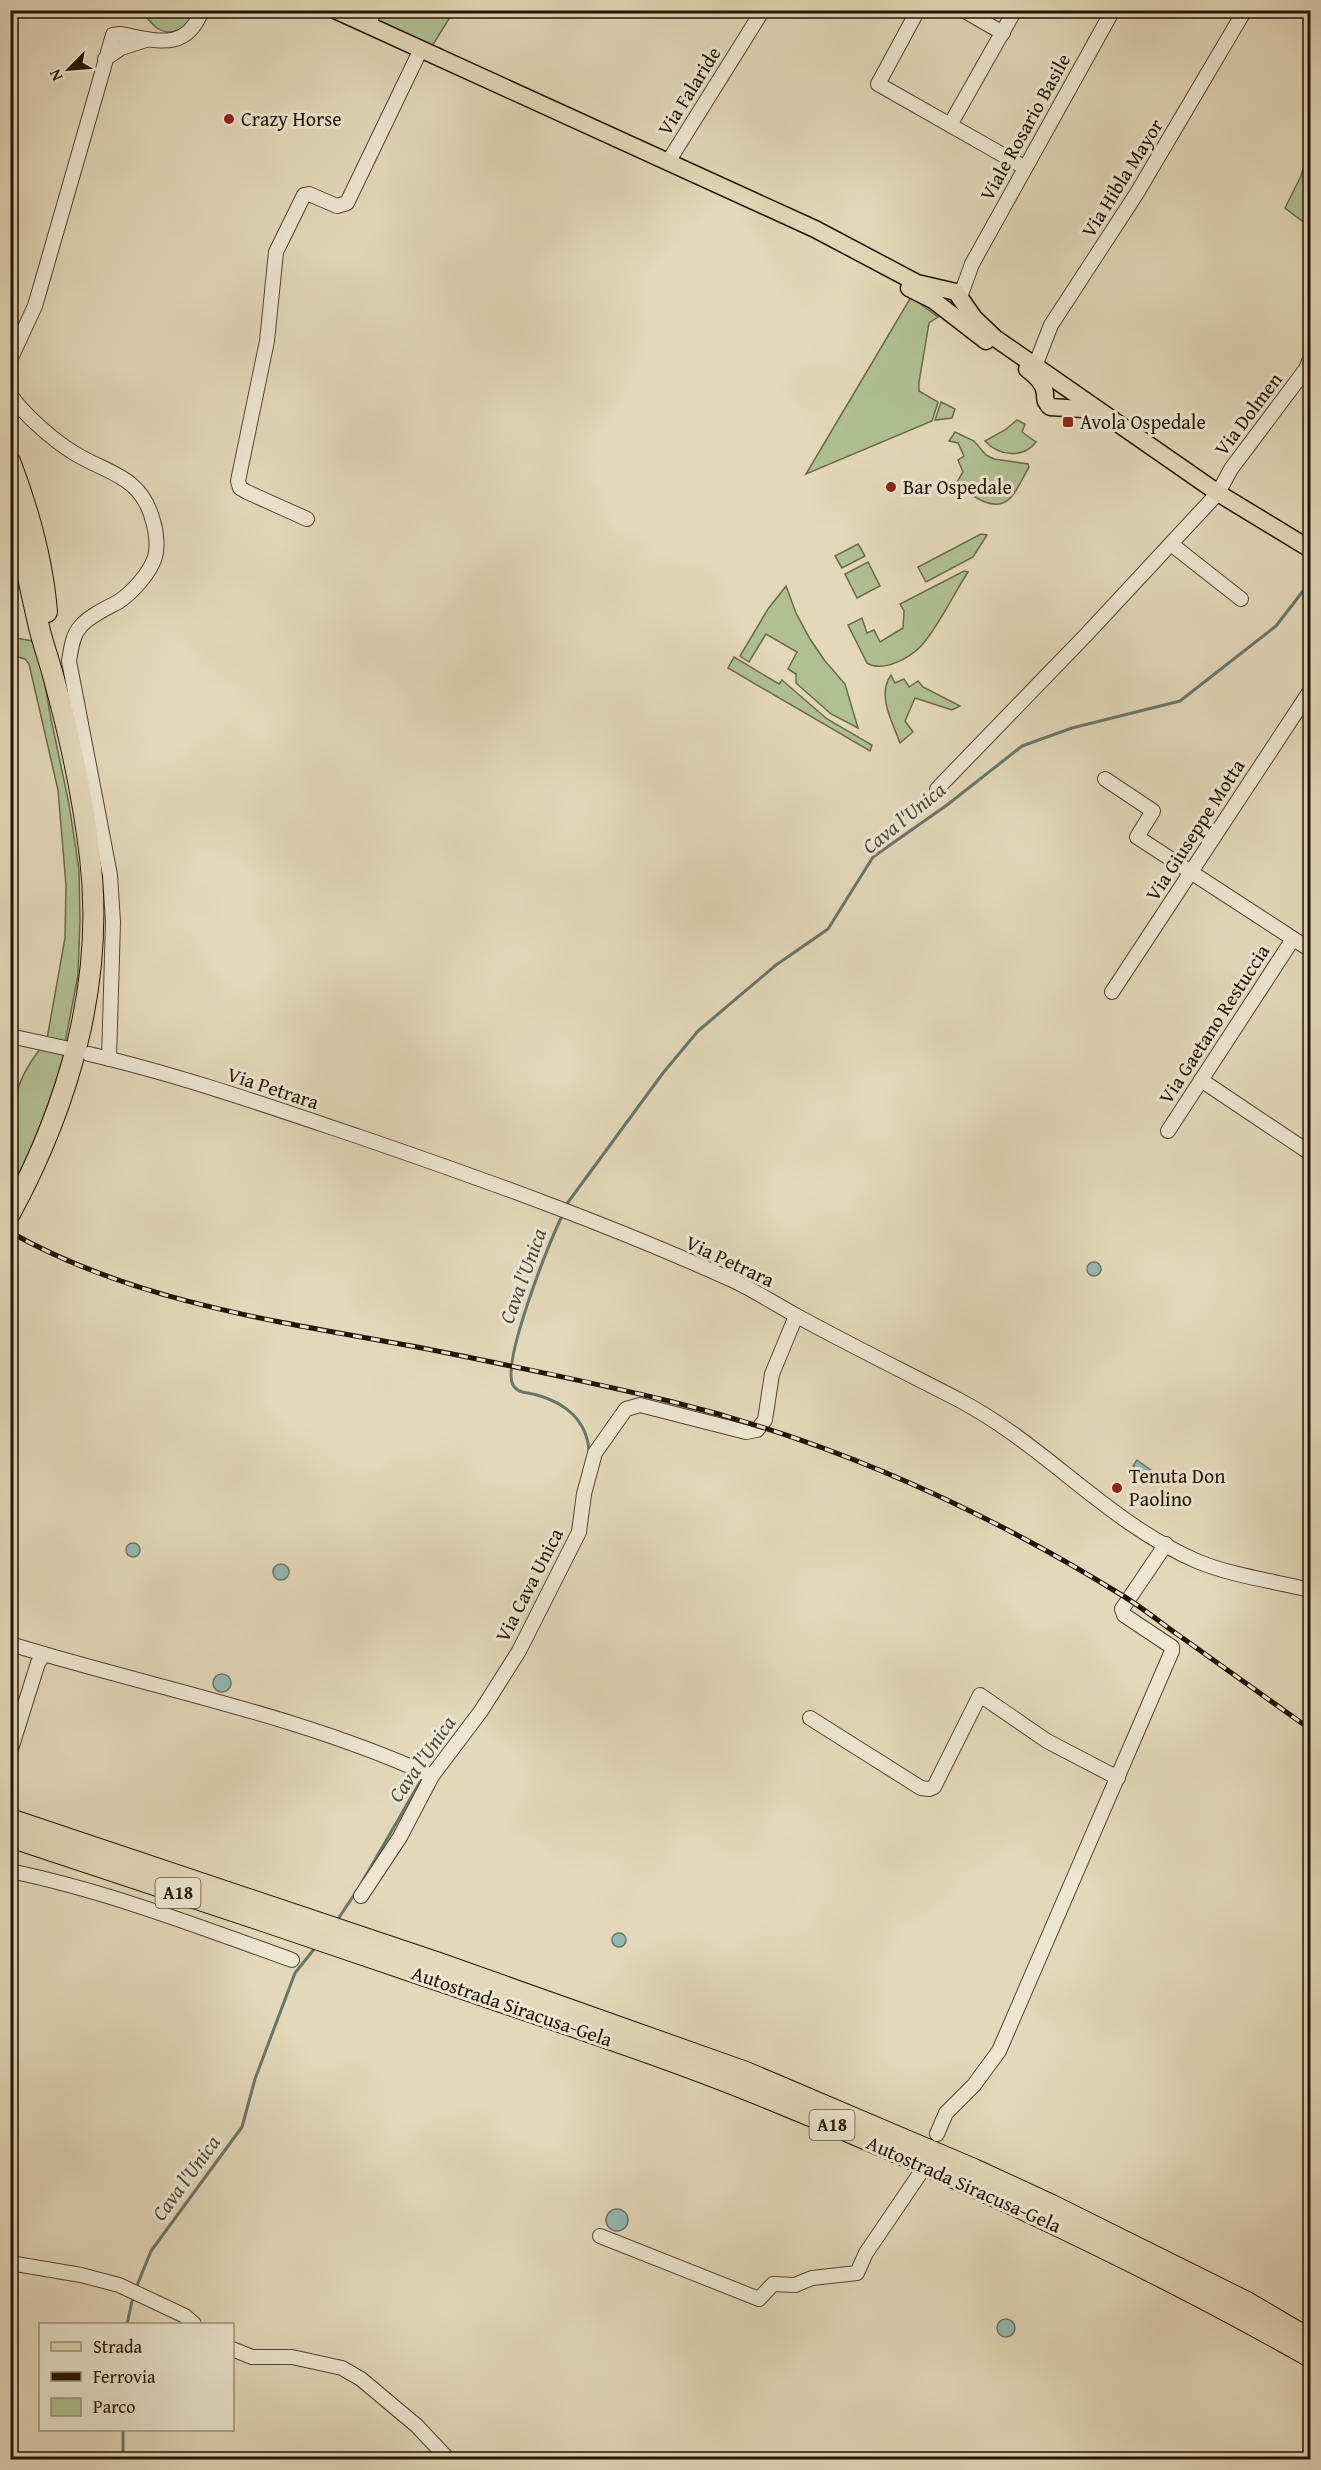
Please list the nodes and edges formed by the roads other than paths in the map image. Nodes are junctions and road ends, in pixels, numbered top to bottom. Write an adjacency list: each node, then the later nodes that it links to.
1 (202, 10): 19 (street)
2 (335, 10): 9 (main road)
3 (763, 10): 13 (street, Via Falaride)
4 (918, 10): 12 (street)
5 (963, 10): 10 (street)
6 (1016, 10): 10 (street)
7 (1113, 10): 14 (street, Viale Rosario Basile)
8 (1245, 10): 20 (street, Via Hibla Mayor)
9 (371, 17): 11 (main road)
10 (1003, 33): 12 (street)
11 (421, 49): 13 (main road); 27 (street)
12 (951, 125): 14 (street)
13 (668, 162): 15 (main road)
14 (1024, 167): 16 (street, Viale Rosario Basile)
15 (877, 263): 16 (main road); 17 (main road)
16 (954, 294): 17 (main road); 20 (main road)
17 (944, 309): 21 (main road)
18 (1311, 359): 25 (street, Via Dolmen)
19 (10, 360)
20 (1035, 366): 21 (main road)
21 (1057, 388): 23 (main road); 23 (main road)
22 (10, 394): 42 (street)
23 (1115, 424): 25 (main road)
24 (10, 461): 31 (highway)
25 (1218, 493): 28 (street, Via Dolmen); 29 (main road)
26 (10, 494): 31 (highway)
27 (307, 519)
28 (1171, 544): 30 (street); 34 (street, Via Dolmen)
29 (1311, 549)
30 (1241, 599)
31 (55, 680): 46 (highway)
32 (1311, 691): 35 (street, Via Giuseppe Motta)
33 (1105, 779): 35 (street)
34 (937, 789)
35 (1191, 872): 36 (street); 38 (street, Via Giuseppe Motta)
36 (1293, 939): 37 (street); 43 (street, Via Gaetano Restuccia)
37 (1309, 950)
38 (1112, 992)
39 (10, 1036): 40 (street)
40 (65, 1048)
41 (89, 1054): 42 (street, Via Petrara)
42 (109, 1059): 47 (street, Via Petrara)
43 (1201, 1080): 44 (street, Via Gaetano Restuccia); 45 (street)
44 (1168, 1131)
45 (1311, 1153)
46 (10, 1214)
47 (796, 1316): 48 (street, Via Petrara); 54 (street, Via Cava Unica)
48 (1166, 1544): 49 (street, Via Petrara); 55 (street)
49 (1311, 1590)
50 (10, 1644): 51 (street)
51 (44, 1654): 53 (street); 54 (street)
52 (810, 1718): 55 (street)
53 (10, 1752)
54 (432, 1776): 63 (street, Via Cava Unica)
55 (1118, 1778): 67 (street)
56 (10, 1808): 61 (highway)
57 (10, 1820): 61 (highway, A18)
58 (10, 1837): 60 (highway, A18)
59 (10, 1844): 60 (highway)
60 (49, 1850): 64 (highway, A18)
61 (150, 1866): 64 (highway, A18)
62 (10, 1871): 66 (street)
63 (361, 1896)
64 (313, 1930): 65 (highway)
65 (338, 1938): 72 (highway, Autostrada Siracusa-Gela / A18); 74 (highway, Autostrada Siracusa-Gela / A18)
66 (292, 1960)
67 (937, 2134)
68 (919, 2175): 69 (street)
69 (600, 2236)
70 (10, 2263): 71 (street)
71 (192, 2323)
72 (1311, 2339)
73 (234, 2350): 75 (street)
74 (1311, 2357)
75 (449, 2460)

